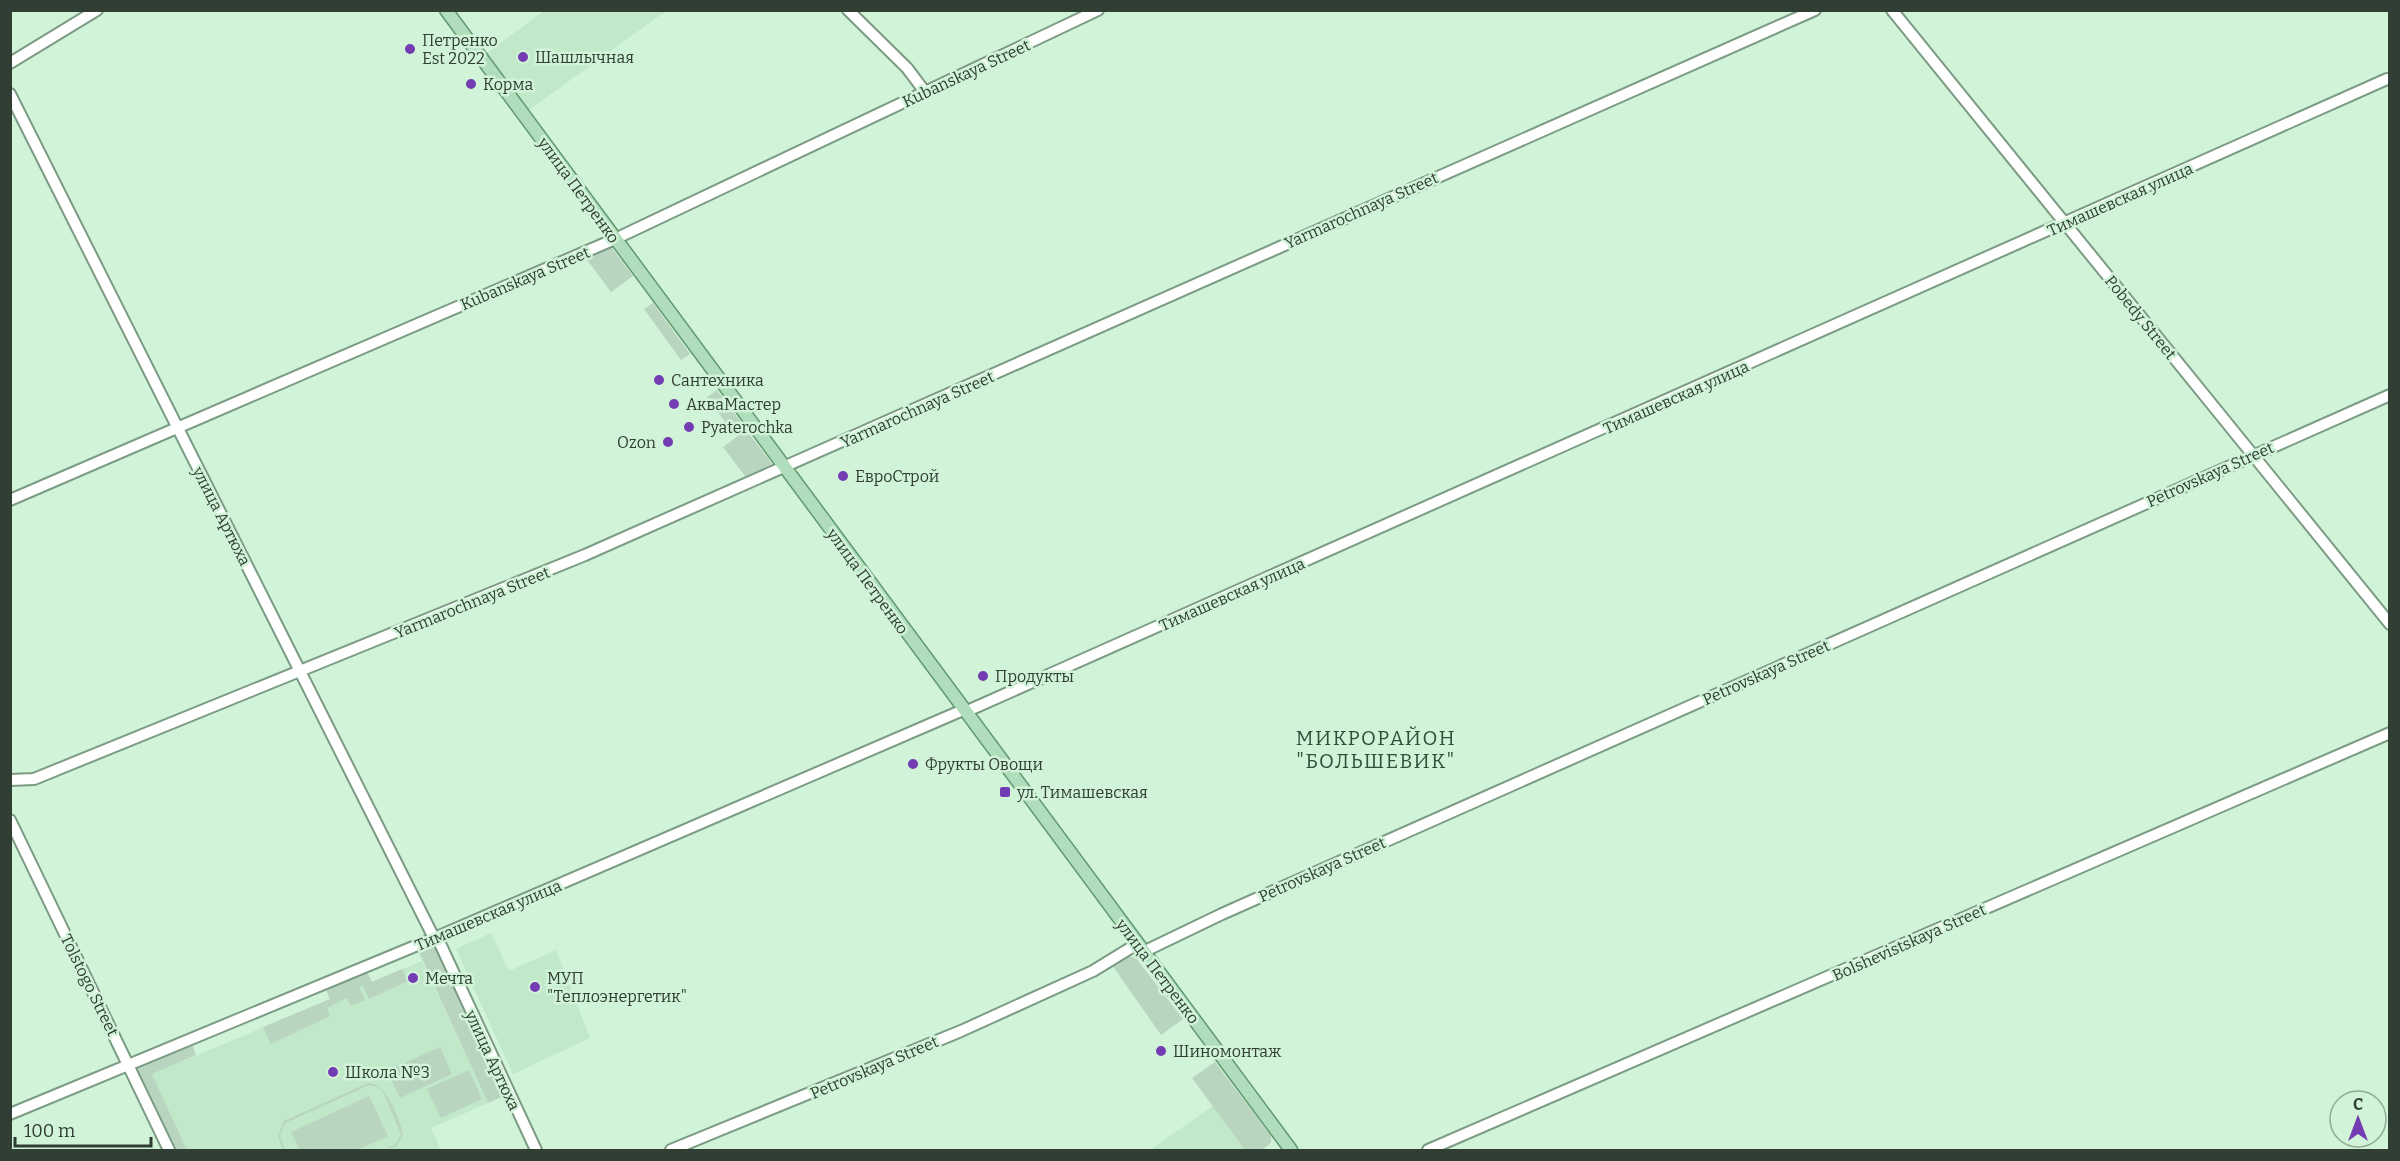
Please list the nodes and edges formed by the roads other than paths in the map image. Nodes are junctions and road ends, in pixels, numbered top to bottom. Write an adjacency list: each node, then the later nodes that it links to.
1 (97, 10): 7 (street)
2 (446, 10): 12 (main road, улица Петренко)
3 (848, 10): 9 (street)
4 (1098, 10): 9 (street, Kubanskaya Street)
5 (1815, 10): 16 (street, Yarmarochnaya Street)
6 (1892, 10): 11 (street, Pobedy Street)
7 (10, 63)
8 (2387, 79): 11 (street, Тимашевская улица)
9 (925, 92): 12 (street, Kubanskaya Street)
10 (10, 94): 14 (street, улица Артюха)
11 (2065, 224): 15 (street, Pobedy Street); 20 (street, Тимашевская улица)
12 (615, 239): 14 (street, Kubanskaya Street); 16 (main road, улица Петренко)
13 (2390, 395): 15 (street, Petrovskaya Street)
14 (176, 428): 17 (street, Kubanskaya Street); 19 (street, улица Артюха)
15 (2253, 454): 18 (street, Pobedy Street); 25 (street, Petrovskaya Street)
16 (786, 468): 19 (street, Yarmarochnaya Street); 20 (main road, улица Петренко)
17 (10, 500)
18 (2390, 624)
19 (302, 670): 22 (street, Yarmarochnaya Street); 24 (street, улица Артюха)
20 (964, 711): 24 (street, Тимашевская улица); 25 (main road, улица Петренко)
21 (2390, 733): 32 (street, Bolshevistskaya Street)
22 (10, 780)
23 (10, 820): 26 (street, Tolstogo Street)
24 (435, 937): 26 (street, Тимашевская улица); 29 (street, улица Артюха)
25 (1140, 948): 30 (street, Petrovskaya Street); 31 (main road, улица Петренко)
26 (130, 1066): 27 (street, Тимашевская улица); 28 (street, Tolstogo Street)
27 (10, 1114)
28 (169, 1150)
29 (536, 1150)
30 (671, 1150)
31 (1291, 1150)
32 (1428, 1150)

